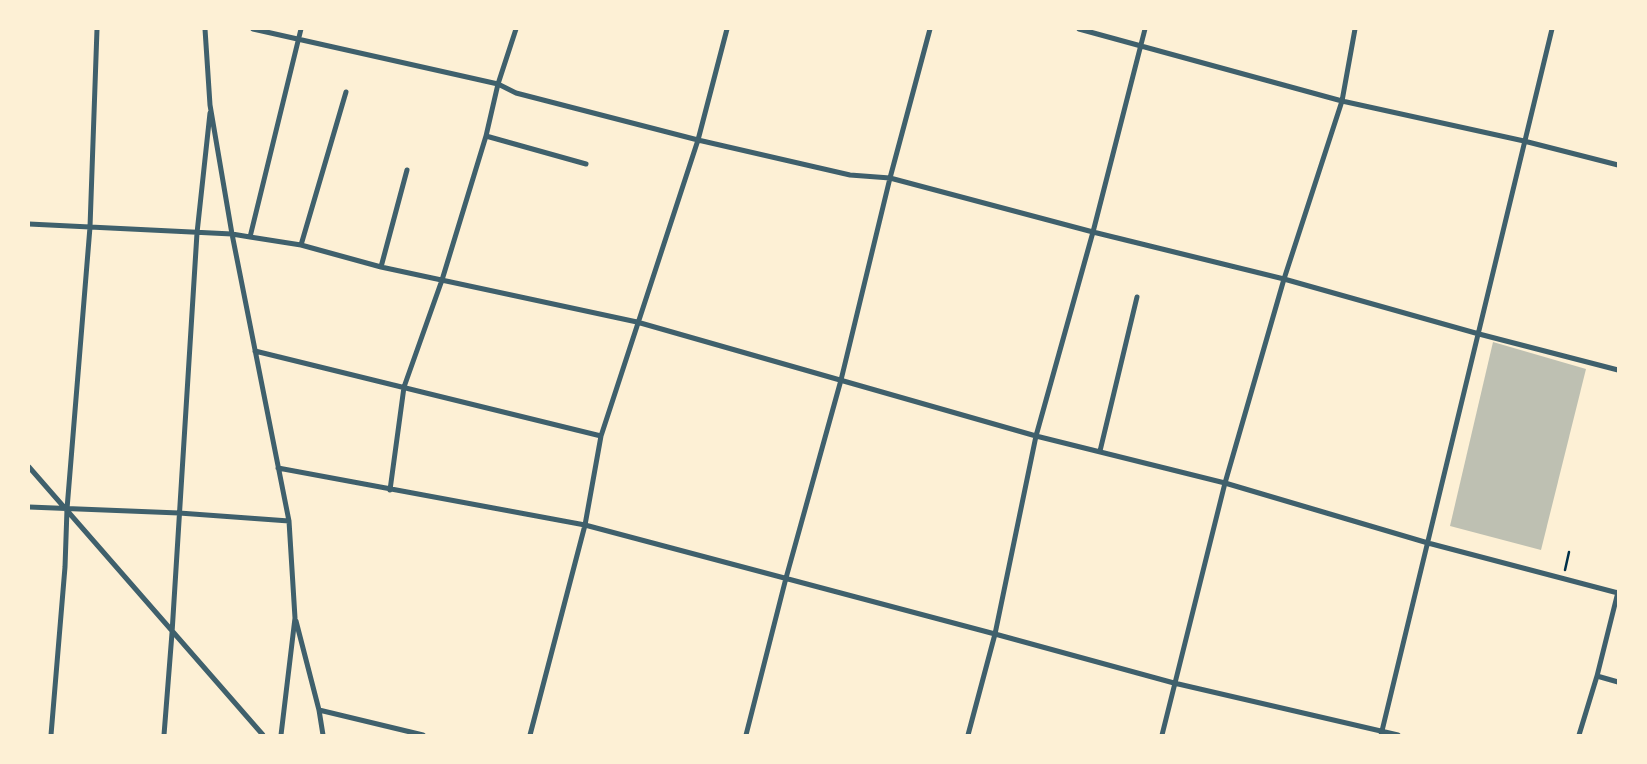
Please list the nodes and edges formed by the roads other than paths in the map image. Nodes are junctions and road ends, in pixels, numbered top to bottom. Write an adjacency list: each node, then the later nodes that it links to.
1 (96, 29): 26 (street)
2 (205, 29): 17 (street)
3 (254, 29): 12 (street)
4 (301, 29): 12 (street)
5 (516, 29): 14 (street)
6 (727, 29): 19 (street)
7 (930, 29): 24 (street)
8 (1079, 29): 13 (street)
9 (1145, 29): 13 (street)
10 (1356, 29): 16 (street)
11 (1552, 29): 20 (street)
12 (298, 40): 14 (street); 30 (street)
13 (1140, 46): 16 (street); 27 (street)
14 (498, 84): 18 (street); 19 (street)
15 (346, 92): 31 (street)
16 (1342, 101): 20 (street); 33 (street)
17 (210, 105): 28 (street); 29 (street)
18 (486, 136): 21 (street); 34 (street)
19 (698, 140): 24 (street); 36 (street)
20 (1524, 141): 22 (street); 37 (street)
21 (586, 164)
22 (1618, 165)
23 (407, 170): 32 (street)
24 (890, 178): 27 (street); 40 (street)
25 (29, 224): 26 (street)
26 (90, 227): 28 (street); 50 (street)
27 (1093, 232): 33 (street); 43 (street)
28 (197, 233): 29 (street); 51 (street)
29 (232, 234): 30 (street); 38 (street)
30 (250, 237): 31 (street)
31 (301, 245): 32 (street)
32 (382, 267): 34 (street)
33 (1284, 279): 37 (street); 47 (street)
34 (442, 280): 36 (street); 41 (street)
35 (1137, 297): 44 (street)
36 (638, 322): 40 (street); 42 (street)
37 (1479, 334): 39 (street); 54 (street)
38 (255, 351): 41 (street); 46 (street)
39 (1618, 370)
40 (842, 380): 43 (street); 55 (street)
41 (404, 387): 42 (street); 48 (street)
42 (601, 436): 53 (street)
43 (1036, 436): 44 (street); 59 (street)
44 (1100, 452): 47 (street)
45 (29, 467): 50 (street)
46 (278, 468): 48 (street); 52 (street)
47 (1225, 483): 54 (street); 62 (street)
48 (390, 490): 53 (street)
49 (29, 507): 50 (street)
50 (67, 509): 51 (street); 58 (street); 65 (street)
51 (179, 513): 52 (street); 58 (street)
52 (288, 520): 57 (street)
53 (586, 525): 55 (street); 71 (street)
54 (1428, 543): 56 (street); 64 (street)
55 (786, 578): 59 (street); 72 (street)
56 (1618, 593): 60 (street)
57 (295, 618): 63 (street); 68 (street)
58 (172, 633): 66 (street); 67 (street)
59 (995, 634): 62 (street); 73 (street)
60 (1596, 676): 61 (street); 76 (street)
61 (1618, 682)
62 (1174, 683): 64 (street); 74 (street)
63 (319, 710): 69 (street); 70 (street)
64 (1382, 734): 75 (street)
65 (51, 735)
66 (164, 735)
67 (264, 735)
68 (281, 735)
69 (323, 735)
70 (421, 735)
71 (530, 735)
72 (746, 735)
73 (968, 735)
74 (1162, 735)
75 (1398, 735)
76 (1578, 735)

